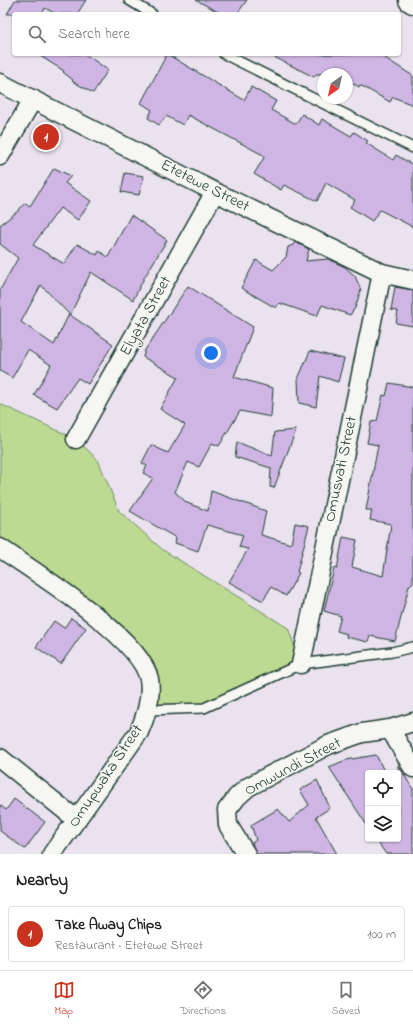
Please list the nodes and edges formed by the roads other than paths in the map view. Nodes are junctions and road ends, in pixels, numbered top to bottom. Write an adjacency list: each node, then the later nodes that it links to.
1 (129, 0): 4 (lane)
2 (410, 0): 3 (main road)
3 (413, 2)
4 (149, 12)
5 (228, 56): 8 (lane)
6 (0, 83): 7 (street, Etetewe Street)
7 (33, 99): 9 (street); 10 (street, Etetewe Street)
8 (413, 148)
9 (0, 156)
10 (215, 192): 11 (street, Etetewe Street); 13 (street, Elyata Street)
11 (382, 273): 12 (street, Etetewe Street); 16 (street, Omusvati Street)
12 (413, 280)
13 (76, 439)
14 (0, 548): 17 (street, Omupwaka Street)
15 (413, 647): 16 (lane)
16 (301, 664): 17 (lane)
17 (148, 710): 22 (street, Omupwaka Street)
18 (413, 722): 19 (street, Omwundi Street)
19 (390, 729): 21 (street); 24 (street, Omwundi Street)
20 (0, 758): 22 (street)
21 (413, 768)
22 (77, 820): 23 (street, Omupwaka Street)
23 (52, 854)
24 (246, 854)

